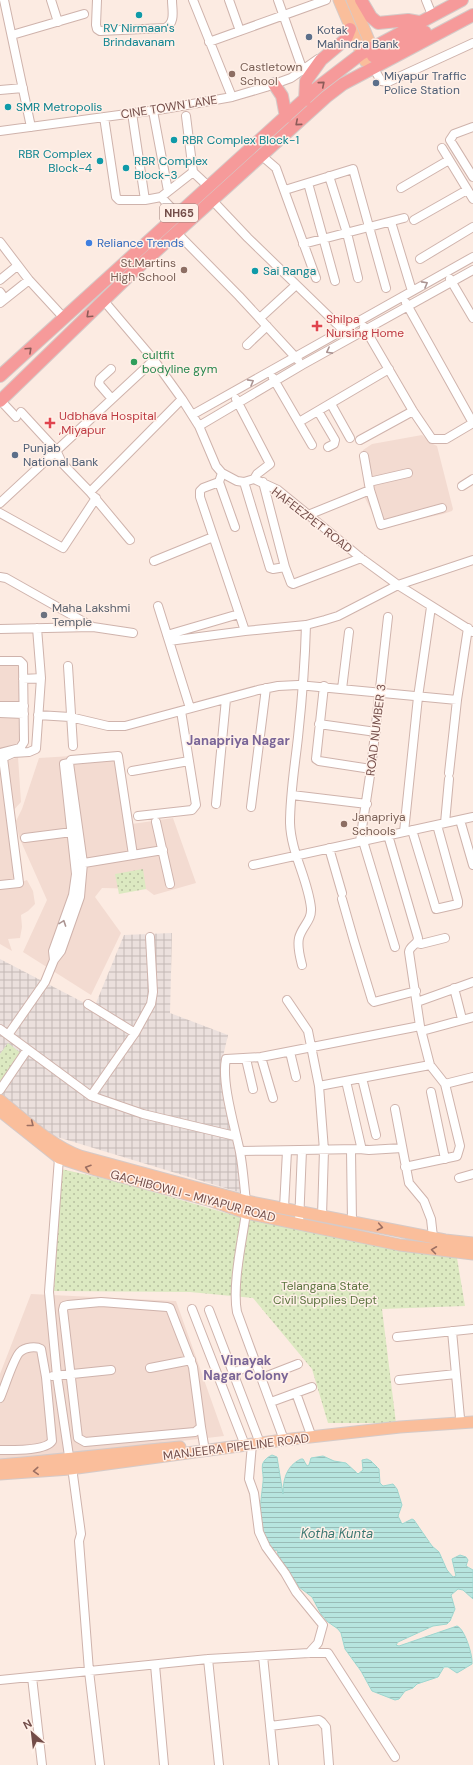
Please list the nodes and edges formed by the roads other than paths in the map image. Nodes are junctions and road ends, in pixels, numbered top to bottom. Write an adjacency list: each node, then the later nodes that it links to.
1 (4, 0): 22 (street)
2 (52, 0): 18 (street)
3 (97, 0): 4 (street)
4 (172, 0)
5 (194, 0): 23 (street)
6 (228, 0): 21 (street)
7 (278, 0): 15 (street)
8 (326, 0): 15 (street)
9 (339, 0): 20 (main road)
10 (352, 0): 25 (main road)
11 (361, 0): 19 (highway)
12 (426, 0): 16 (street)
13 (462, 0): 16 (highway, NH65)
14 (84, 14): 18 (street)
15 (284, 15): 21 (street); 28 (street)
16 (432, 15): 19 (highway, NH65)
17 (472, 16): 25 (highway); 27 (highway, NH65)
18 (58, 22): 22 (street)
19 (419, 22): 25 (highway, NH65)
20 (350, 29): 26 (highway); 27 (main road)
21 (240, 31): 23 (street)
22 (12, 35): 30 (street)
23 (209, 42): 32 (street)
24 (473, 43): 27 (street)
25 (374, 51): 27 (highway, NH65)
26 (329, 53): 28 (street, CINE TOWN LANE); 33 (highway)
27 (366, 61): 33 (highway, NH65, one-way to 27); 44 (highway, NH65, one-way to 44)
28 (303, 70): 29 (street, CINE TOWN LANE)
29 (274, 84): 32 (street, CINE TOWN LANE); 38 (highway)
30 (23, 88): 31 (street); 39 (street)
31 (0, 90)
32 (232, 97): 34 (street, CINE TOWN LANE)
33 (305, 100): 38 (highway, NH65)
34 (153, 110): 35 (street, CINE TOWN LANE); 58 (street)
35 (132, 113): 37 (street, CINE TOWN LANE); 61 (street)
36 (186, 116): 49 (street)
37 (104, 117): 39 (street, CINE TOWN LANE); 61 (street)
38 (286, 117): 43 (highway, NH65)
39 (31, 126): 41 (street, CINE TOWN LANE)
40 (473, 127): 45 (street)
41 (0, 131)
42 (442, 148): 46 (street)
43 (241, 156): 47 (highway); 48 (highway, NH65)
44 (262, 156): 47 (highway, NH65); 56 (street)
45 (463, 161): 46 (street); 52 (street)
46 (450, 163): 55 (street); 57 (street)
47 (251, 166): 50 (highway, NH65)
48 (229, 167): 50 (highway); 54 (highway, NH65)
49 (193, 172): 54 (street); 58 (street)
50 (239, 176): 62 (highway, NH65)
51 (329, 176): 53 (street); 68 (street); 70 (street)
52 (473, 177)
53 (308, 183): 56 (street); 71 (street)
54 (208, 186): 63 (highway, NH65)
55 (401, 188)
56 (285, 190): 73 (street)
57 (468, 190): 60 (street); 65 (street)
58 (168, 192): 59 (street)
59 (161, 197): 61 (street); 63 (street)
60 (473, 199)
61 (145, 200)
62 (212, 200): 69 (highway, NH65); 85 (street)
63 (178, 215): 92 (highway, NH65)
64 (404, 218): 66 (street)
65 (414, 220)
66 (391, 222): 68 (street); 87 (street)
67 (473, 226): 75 (street)
68 (368, 228): 70 (street); 86 (street)
69 (176, 232): 90 (highway, NH65); 93 (street)
70 (347, 233): 71 (street); 80 (street)
71 (323, 239): 73 (street); 83 (street)
72 (0, 242): 76 (street)
73 (303, 244): 79 (street)
74 (473, 257): 78 (street)
75 (420, 259)
76 (17, 266): 81 (street); 82 (street)
77 (473, 270): 84 (street)
78 (446, 272): 84 (street); 87 (street, one-way to 78)
79 (316, 278)
80 (358, 278)
81 (0, 280)
82 (29, 280): 89 (street); 92 (street)
83 (335, 281)
84 (452, 282): 91 (street); 94 (street)
85 (296, 285): 93 (street); 97 (street)
86 (386, 288)
87 (412, 291): 88 (street)
88 (402, 297): 91 (street); 95 (street)
89 (2, 298)
90 (104, 301): 101 (street); 111 (highway, NH65, one-way to 111)
91 (408, 307): 98 (street); 118 (street)
92 (64, 318): 106 (highway, NH65, one-way to 92)
93 (260, 318): 96 (street)
94 (473, 318)
95 (360, 321): 97 (street); 98 (street)
96 (267, 326): 99 (street); 100 (street)
97 (343, 330): 100 (street)
98 (366, 330): 102 (street, one-way to 102); 103 (street)
99 (247, 345)
100 (296, 356): 102 (street); 105 (street)
101 (154, 360): 109 (street); 110 (street)
102 (302, 365): 107 (street)
103 (389, 369): 113 (street); 115 (street)
104 (111, 370): 110 (street)
105 (270, 371): 107 (street); 108 (street, one-way to 105)
106 (0, 376)
107 (275, 382): 112 (street); 117 (street)
108 (232, 393): 112 (street); 116 (street)
109 (182, 398): 116 (street); 135 (street)
110 (112, 399): 124 (street)
111 (0, 400): 124 (street)
112 (238, 403): 119 (street); 128 (street)
113 (331, 404): 114 (street); 120 (street)
114 (318, 411): 117 (street); 123 (street)
115 (413, 411): 118 (street); 121 (street)
116 (192, 415): 119 (street)
117 (299, 422): 122 (street)
118 (473, 423)
119 (199, 426): 127 (street)
120 (350, 438)
121 (360, 440)
122 (312, 445)
123 (328, 447)
124 (56, 450): 135 (street); 136 (street)
125 (364, 456): 133 (street)
126 (408, 472): 133 (street)
127 (222, 474): 130 (street); 131 (street)
128 (254, 479): 131 (street); 132 (street, HAFEEZPET ROAD)
129 (473, 479): 134 (street)
130 (219, 482): 140 (street); 141 (street)
131 (244, 482): 146 (street)
132 (263, 482): 139 (street, HAFEEZPET ROAD); 146 (street)
133 (369, 486): 137 (street); 139 (street)
134 (462, 486)
135 (93, 495): 138 (street); 142 (street)
136 (0, 503)
137 (442, 508)
138 (0, 513)
139 (308, 516): 143 (street, HAFEEZPET ROAD)
140 (235, 527)
141 (213, 537): 145 (street); 151 (street)
142 (130, 540)
143 (361, 558): 146 (street); 148 (street, HAFEEZPET ROAD)
144 (473, 560): 148 (street)
145 (154, 561)
146 (285, 566)
147 (0, 577): 154 (street)
148 (398, 585): 150 (street, HAFEEZPET ROAD); 153 (street)
149 (158, 606): 161 (street)
150 (431, 607): 158 (street, HAFEEZPET ROAD); 171 (street)
151 (239, 614): 157 (street); 161 (street)
152 (388, 617): 170 (street, ROAD NUMBER 3)
153 (306, 625): 157 (street); 166 (street)
154 (93, 627): 155 (street); 160 (street)
155 (37, 628): 156 (street); 164 (street)
156 (0, 629)
157 (245, 630): 161 (street)
158 (471, 630): 173 (street)
159 (349, 632): 169 (street)
160 (133, 633)
161 (168, 638): 175 (street)
162 (0, 661): 165 (street)
163 (68, 666): 180 (street)
164 (41, 678): 165 (street); 179 (street)
165 (23, 679): 176 (street)
166 (304, 685): 167 (street); 168 (street); 189 (street)
167 (324, 686): 169 (street); 181 (street)
168 (266, 688): 172 (street); 192 (street)
169 (342, 689): 170 (street)
170 (381, 693): 171 (street); 182 (street, ROAD NUMBER 3)
171 (418, 697): 173 (street); 198 (street)
172 (226, 699): 175 (street); 190 (street)
173 (457, 700): 197 (street)
174 (0, 706): 176 (street)
175 (190, 708): 177 (street)
176 (24, 710): 178 (street); 184 (street)
177 (181, 711): 180 (street); 185 (street)
178 (0, 713)
179 (38, 715): 180 (street); 184 (street)
180 (71, 718): 183 (street)
181 (320, 724): 182 (street); 187 (street)
182 (376, 732): 187 (street, ROAD NUMBER 3)
183 (73, 746)
184 (1, 757): 211 (street)
185 (188, 761): 188 (street); 193 (street)
186 (69, 763): 199 (street); 205 (street); 207 (street)
187 (371, 769): 191 (street, ROAD NUMBER 3)
188 (132, 771)
189 (292, 795): 191 (street); 206 (street)
190 (216, 804)
191 (367, 804): 202 (street, ROAD NUMBER 3)
192 (251, 807)
193 (138, 816)
194 (473, 817): 195 (street)
195 (460, 820): 197 (street); 209 (street)
196 (156, 822): 204 (street)
197 (441, 824): 198 (street); 198 (street)
198 (408, 831): 200 (street)
199 (72, 832): 201 (street); 207 (street)
200 (388, 835): 202 (street); 214 (street)
201 (25, 838)
202 (362, 841): 203 (street); 215 (street)
203 (329, 848): 206 (street); 219 (street)
204 (162, 850): 205 (street); 210 (street)
205 (133, 855): 207 (street)
206 (295, 856): 208 (street); 216 (street)
207 (79, 864): 228 (street)
208 (253, 865)
209 (473, 865)
210 (170, 884)
211 (0, 885)
212 (150, 937): 227 (street)
213 (445, 938): 214 (street)
214 (417, 943): 219 (street)
215 (394, 947)
216 (302, 965)
217 (473, 982): 218 (street)
218 (454, 988): 221 (street); 224 (street)
219 (416, 991): 221 (street)
220 (287, 1000): 229 (street)
221 (417, 1002): 225 (street)
222 (88, 1004): 227 (street)
223 (473, 1018): 224 (street)
224 (462, 1019): 225 (street)
225 (421, 1028): 229 (street); 234 (street)
226 (0, 1029): 228 (street)
227 (135, 1033): 244 (street)
228 (8, 1035): 230 (street)
229 (312, 1048): 231 (street); 240 (street)
230 (27, 1050): 242 (street); 244 (street)
231 (290, 1052): 232 (street); 235 (street)
232 (261, 1057): 233 (street); 245 (street)
233 (246, 1059): 241 (street); 250 (street)
234 (430, 1065): 237 (street); 239 (street)
235 (296, 1077)
236 (473, 1077): 239 (street)
237 (362, 1078): 238 (street); 249 (street)
238 (346, 1081): 240 (street); 252 (street)
239 (444, 1084): 258 (street)
240 (320, 1086): 254 (street)
241 (253, 1089)
242 (0, 1090)
243 (431, 1092): 258 (street)
244 (91, 1096): 250 (street)
245 (273, 1098)
246 (0, 1100): 262 (main road, one-way to 262)
247 (395, 1109): 251 (street)
248 (0, 1111): 257 (main road, GACHIBOWLI - MIYAPUR ROAD)
249 (376, 1135)
250 (235, 1136): 256 (street)
251 (402, 1148): 252 (street); 259 (street)
252 (355, 1149): 254 (street); 268 (street)
253 (302, 1150): 254 (street); 255 (street); 265 (street)
254 (324, 1150): 267 (street)
255 (287, 1151): 256 (street); 264 (street)
256 (240, 1152): 263 (street)
257 (59, 1158): 262 (main road, GACHIBOWLI - MIYAPUR ROAD, one-way to 257); 286 (street)
258 (445, 1159): 259 (street)
259 (405, 1167): 270 (street)
260 (473, 1174): 261 (street)
261 (459, 1178)
262 (198, 1193): 263 (main road); 266 (main road, GACHIBOWLI - MIYAPUR ROAD)
263 (246, 1201): 264 (main road)
264 (284, 1208): 265 (main road)
265 (301, 1212): 267 (main road); 269 (street)
266 (246, 1213): 269 (main road, GACHIBOWLI - MIYAPUR ROAD); 279 (street)
267 (322, 1216): 268 (main road)
268 (352, 1222): 270 (main road, one-way to 270)
269 (299, 1223): 272 (main road, GACHIBOWLI - MIYAPUR ROAD, one-way to 269)
270 (433, 1237): 271 (main road)
271 (473, 1243)
272 (473, 1254)
273 (192, 1309): 300 (street)
274 (209, 1310): 283 (street)
275 (473, 1329): 276 (street)
276 (452, 1331): 277 (street); 284 (street)
277 (397, 1337)
278 (191, 1360): 281 (street); 285 (street); 297 (street)
279 (256, 1363): 283 (street); 288 (street)
280 (298, 1364): 288 (street)
281 (150, 1368)
282 (111, 1370): 285 (street)
283 (233, 1373): 300 (street)
284 (456, 1374): 289 (street); 295 (street)
285 (70, 1375): 286 (street); 297 (street)
286 (57, 1376): 287 (street); 304 (street)
287 (46, 1377): 292 (street); 302 (street)
288 (262, 1378): 293 (street)
289 (399, 1380)
290 (312, 1387): 291 (street)
291 (296, 1393): 293 (street); 298 (street)
292 (0, 1398)
293 (271, 1402): 299 (street)
294 (473, 1417): 295 (main road, MANJEERA PIPELINE ROAD)
295 (460, 1418): 298 (main road, MANJEERA PIPELINE ROAD)
296 (473, 1422): 299 (main road, MANJEERA PIPELINE ROAD)
297 (201, 1427): 301 (street)
298 (310, 1432): 299 (main road, MANJEERA PIPELINE ROAD)
299 (284, 1438): 300 (main road, MANJEERA PIPELINE ROAD)
300 (251, 1441): 301 (main road, MANJEERA PIPELINE ROAD); 303 (main road, MANJEERA PIPELINE ROAD); 307 (street)
301 (204, 1444): 303 (main road, MANJEERA PIPELINE ROAD)
302 (0, 1450)
303 (167, 1452): 304 (main road, MANJEERA PIPELINE ROAD)
304 (69, 1463): 305 (main road, MANJEERA PIPELINE ROAD); 306 (main road, MANJEERA PIPELINE ROAD, one-way to 306); 311 (street)
305 (0, 1465)
306 (0, 1474)
307 (309, 1653): 308 (street); 315 (street)
308 (262, 1656): 309 (street); 314 (street)
309 (208, 1659): 310 (street); 319 (street)
310 (155, 1665): 311 (street); 318 (street)
311 (89, 1671): 312 (street); 317 (street)
312 (32, 1677): 313 (street); 316 (street)
313 (0, 1680)
314 (270, 1726): 320 (street); 321 (street)
315 (395, 1758)
316 (42, 1765)
317 (100, 1765)
318 (164, 1765)
319 (219, 1765)
320 (274, 1765)
321 (329, 1765)

